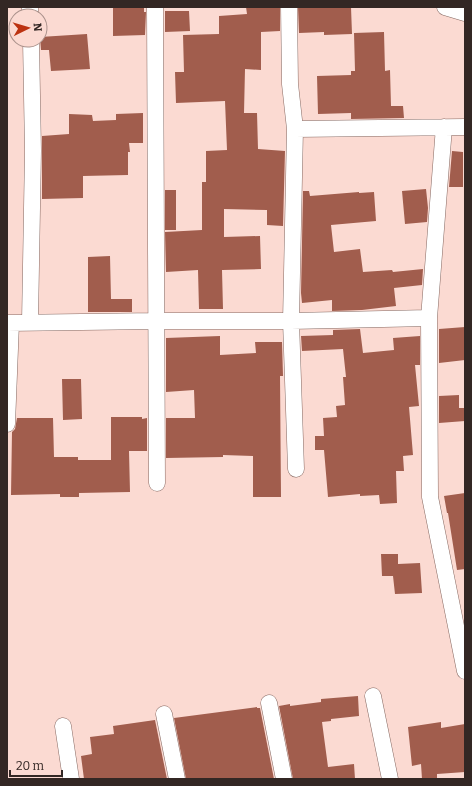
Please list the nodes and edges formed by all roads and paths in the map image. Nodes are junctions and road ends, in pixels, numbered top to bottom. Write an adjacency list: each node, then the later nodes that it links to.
1 (155, 7): 10 (street)
2 (289, 7): 8 (street)
3 (445, 7): 4 (street)
4 (465, 13)
5 (31, 48): 12 (street)
6 (444, 127): 7 (street); 8 (street); 9 (street)
7 (465, 127)
8 (295, 129): 11 (street)
9 (429, 318): 11 (street); 17 (street)
10 (156, 320): 11 (street); 12 (street); 16 (street)
11 (291, 321): 15 (street)
12 (30, 322): 13 (street)
13 (9, 323): 14 (street)
14 (7, 424)
15 (296, 469)
16 (157, 483)
17 (465, 671)
18 (373, 696): 25 (street)
19 (269, 703): 24 (street)
20 (164, 714): 23 (street)
21 (63, 726): 22 (street)
22 (71, 779)
23 (177, 779)
24 (284, 779)
25 (390, 779)

